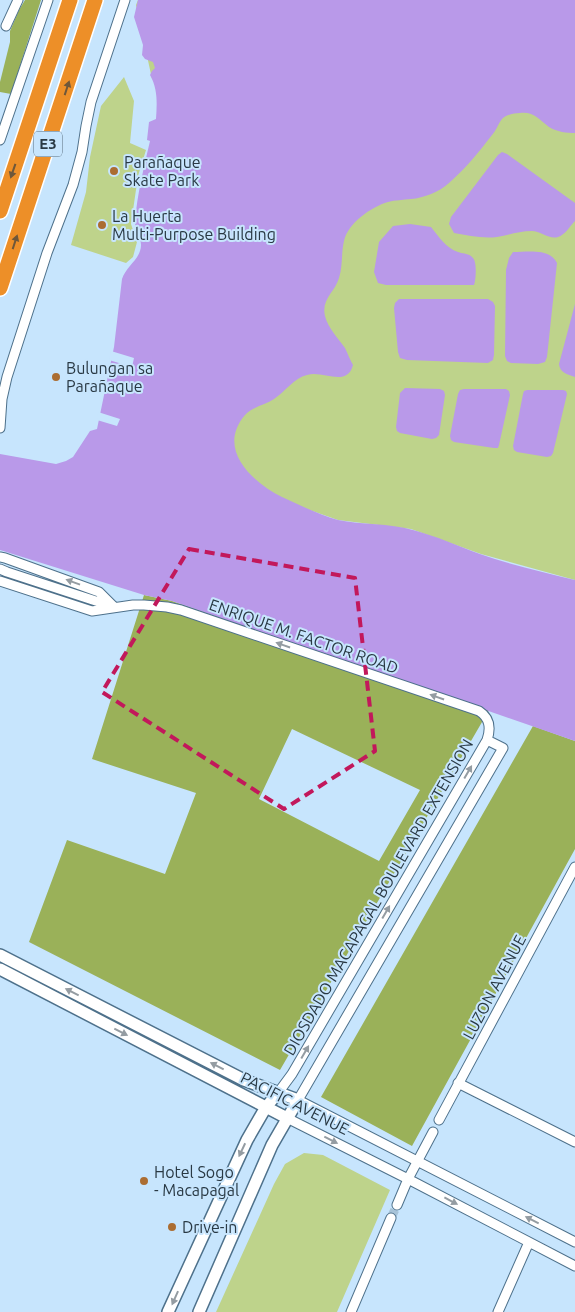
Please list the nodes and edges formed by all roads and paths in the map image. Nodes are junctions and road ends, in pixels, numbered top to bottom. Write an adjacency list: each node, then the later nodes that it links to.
1 (18, 0): 6 (street)
2 (48, 0): 7 (street)
3 (70, 0): 8 (highway, E3, one-way to 8)
4 (95, 0): 9 (highway, E3, one-way to 4)
5 (125, 0): 10 (street)
6 (6, 26)
7 (0, 140)
8 (0, 211)
9 (0, 288)
10 (0, 428)
11 (0, 557): 14 (street, one-way to 11)
12 (4, 570): 14 (street)
13 (0, 581): 14 (street, ENRIQUE M. FACTOR ROAD)
14 (114, 607): 15 (street, ENRIQUE M. FACTOR ROAD, one-way to 14)
15 (482, 713): 16 (street, DIOSDADO MACAPAGAL BOULEVARD EXTENSION)
16 (487, 740): 21 (street, DIOSDADO MACAPAGAL BOULEVARD EXTENSION, one-way to 16); 22 (street, DIOSDADO MACAPAGAL BOULEVARD EXTENSION)
17 (575, 867): 20 (street, LUZON AVENUE)
18 (0, 955): 21 (main road, PACIFIC AVENUE, one-way to 18)
19 (0, 970): 23 (main road, PACIFIC AVENUE, one-way to 23)
20 (458, 1083): 25 (street, LUZON AVENUE); 27 (street)
21 (278, 1093): 22 (main road, PACIFIC AVENUE); 23 (main road)
22 (298, 1100): 24 (main road); 28 (street, PACIFIC AVENUE)
23 (266, 1107): 24 (main road, PACIFIC AVENUE); 35 (main road, one-way to 35)
24 (287, 1118): 29 (street, PACIFIC AVENUE, one-way to 29); 36 (main road)
25 (439, 1120)
26 (433, 1132): 28 (street)
27 (575, 1142)
28 (417, 1161): 29 (street); 33 (street, PACIFIC AVENUE, one-way to 28)
29 (408, 1179): 30 (street); 32 (street, PACIFIC AVENUE, one-way to 32)
30 (397, 1205)
31 (391, 1218): 37 (street)
32 (529, 1242): 34 (street, PACIFIC AVENUE); 38 (street)
33 (575, 1242)
34 (575, 1266)
35 (168, 1312)
36 (199, 1312)
37 (351, 1312)
38 (498, 1312)

